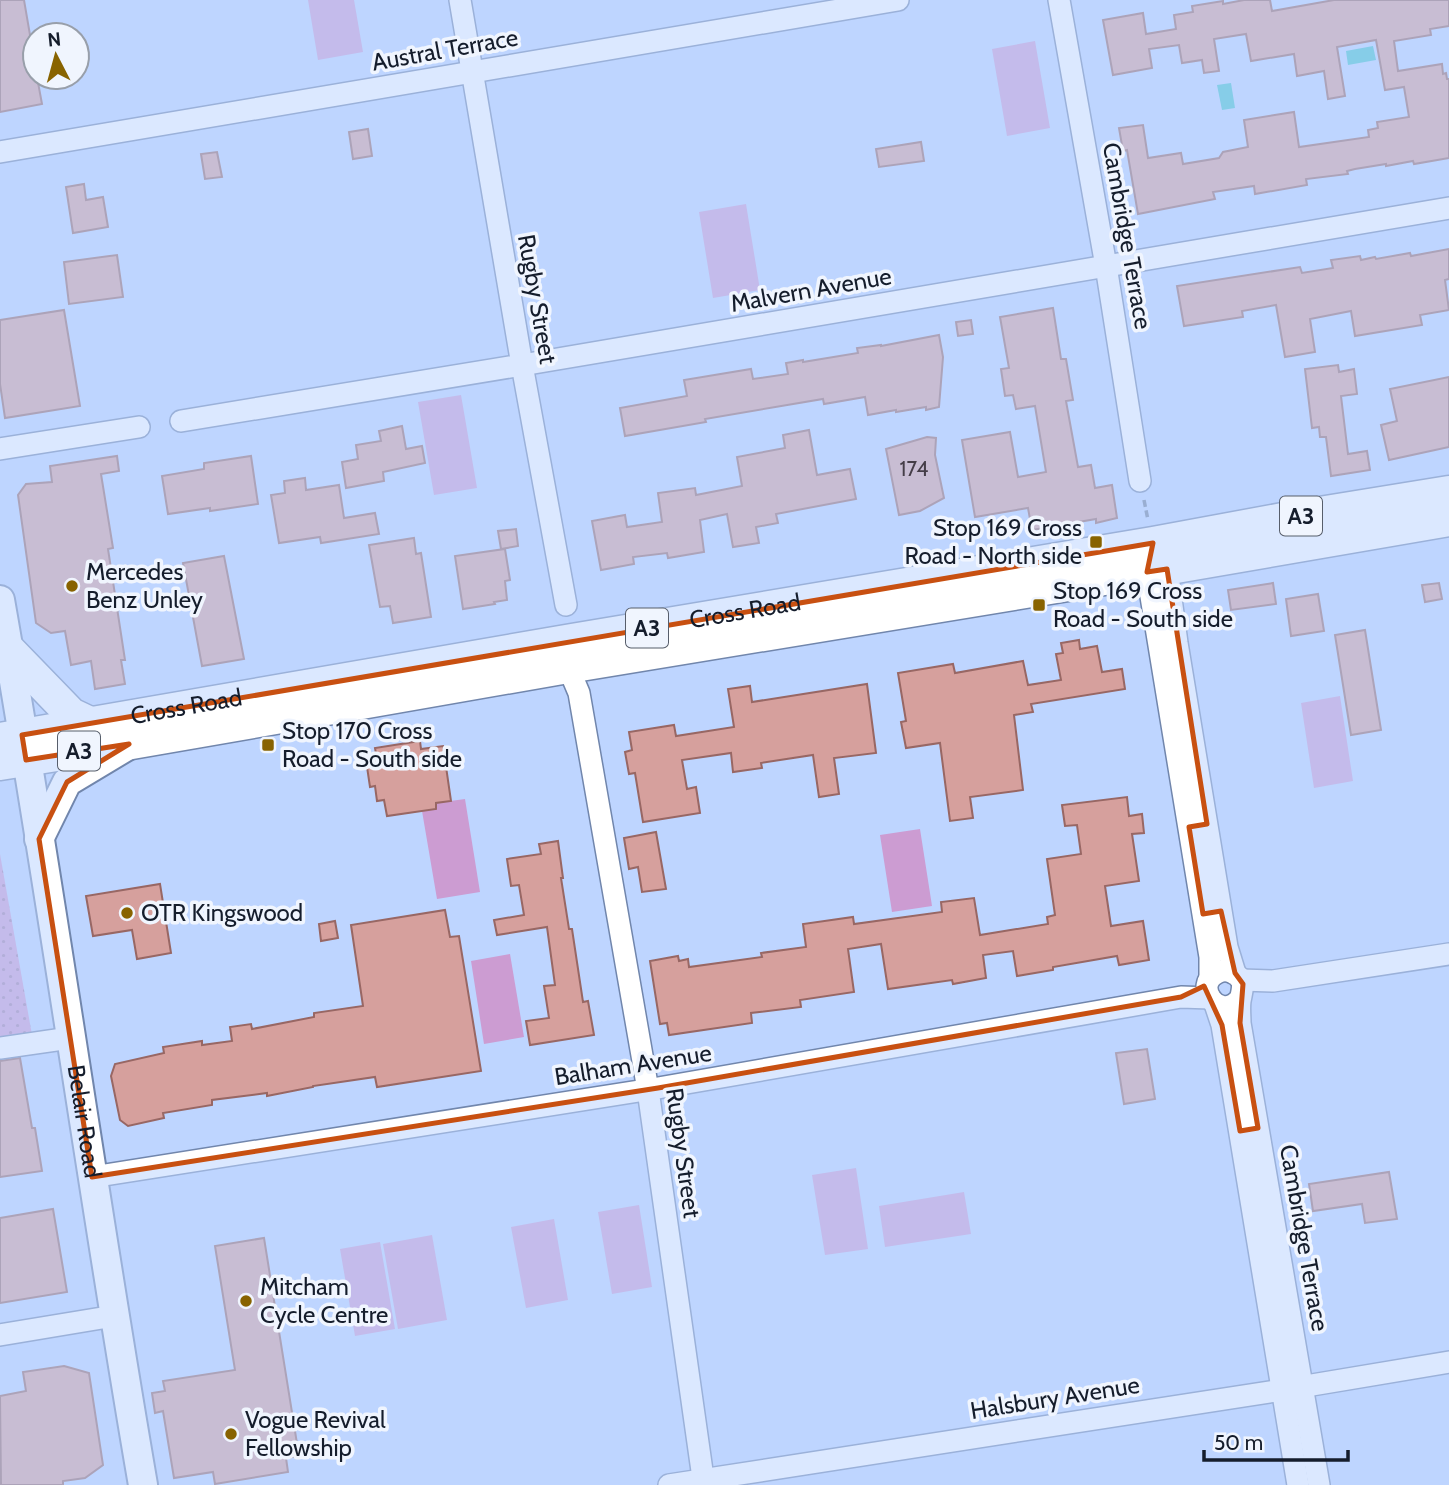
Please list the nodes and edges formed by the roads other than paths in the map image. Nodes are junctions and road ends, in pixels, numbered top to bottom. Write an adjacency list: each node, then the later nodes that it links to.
1 (460, 0): 4 (street, Rugby Street)
2 (898, 0): 4 (street, Austral Terrace)
3 (1059, 0): 7 (street, Cambridge Terrace)
4 (472, 72): 5 (street, Austral Terrace); 8 (street, Rugby Street)
5 (0, 152)
6 (1449, 208): 7 (street, Malvern Avenue)
7 (1106, 266): 8 (street, Malvern Avenue); 12 (street, Cambridge Terrace)
8 (522, 365): 9 (street, Malvern Avenue); 17 (street, Rugby Street)
9 (181, 421)
10 (139, 427): 11 (street)
11 (0, 449)
12 (1140, 481)
13 (1449, 492): 15 (highway, Cross Road / A3)
14 (1449, 520): 15 (highway, Cross Road / A3)
15 (1156, 561): 18 (highway, Cross Road / A3); 20 (highway, Cross Road / A3); 24 (street, Cambridge Terrace)
16 (0, 600): 19 (main road, Belair Road)
17 (566, 605)
18 (568, 667): 21 (highway, Cross Road / A3); 30 (street, Rugby Street)
19 (6, 668): 20 (highway); 22 (main road, Belair Road)
20 (90, 723): 22 (highway, Cross Road / A3)
21 (132, 743): 22 (highway, Cross Road / A3); 23 (main road)
22 (12, 749): 23 (main road, Belair Road)
23 (39, 839): 28 (main road, Belair Road)
24 (1212, 913): 26 (street, Cambridge Terrace); 27 (street, Cambridge Terrace)
25 (1449, 954): 26 (street)
26 (1240, 986): 27 (street); 27 (street); 31 (street, Cambridge Terrace)
27 (1211, 991): 30 (street, Balham Avenue); 31 (street, Cambridge Terrace)
28 (70, 1038): 29 (street); 32 (main road, Belair Road)
29 (0, 1048)
30 (648, 1090): 32 (street, Balham Avenue); 37 (street, Rugby Street)
31 (1249, 1129): 36 (street, Cambridge Terrace)
32 (92, 1177): 33 (main road, Belair Road)
33 (114, 1316): 34 (street); 38 (main road, Belair Road)
34 (0, 1335)
35 (1449, 1362): 36 (street, Halsbury Avenue)
36 (1292, 1388): 37 (street, Halsbury Avenue); 40 (street, Cambridge Terrace); 41 (street, Cambridge Terrace)
37 (703, 1482): 39 (street, Halsbury Avenue)
38 (143, 1485)
39 (668, 1485)
40 (1298, 1485)
41 (1319, 1485)

